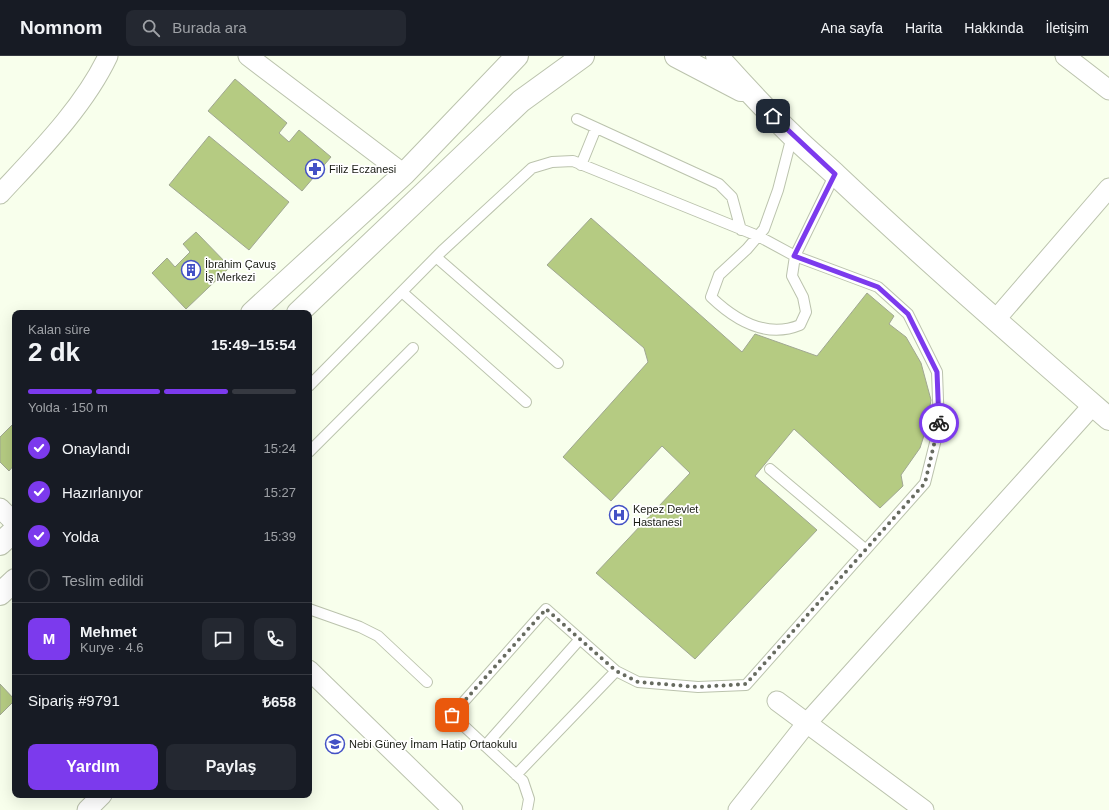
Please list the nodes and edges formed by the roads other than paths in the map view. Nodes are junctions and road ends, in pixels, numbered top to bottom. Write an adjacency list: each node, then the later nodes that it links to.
1 (108, 56): 17 (street)
2 (248, 56): 14 (street)
3 (517, 56): 14 (main road)
4 (583, 56): 24 (main road)
5 (676, 56): 9 (main road)
6 (717, 56): 9 (main road)
7 (1065, 56): 8 (street)
8 (1109, 90)
9 (753, 96): 12 (main road)
10 (577, 120): 11 (lane)
11 (596, 128): 13 (lane); 18 (lane)
12 (792, 136): 15 (main road); 19 (lane)
13 (581, 165): 18 (lane); 21 (lane)
14 (404, 174): 23 (main road)
15 (835, 174): 20 (lane); 25 (main road)
16 (1109, 188): 25 (street)
17 (0, 194)
18 (741, 230): 19 (lane)
19 (758, 236): 20 (lane); 20 (lane)
20 (794, 256): 38 (lane)
21 (436, 257): 22 (lane); 27 (lane)
22 (402, 292): 28 (lane); 29 (lane)
23 (255, 310)
24 (301, 310)
25 (996, 319): 30 (main road)
26 (413, 348): 32 (lane)
27 (558, 363)
28 (312, 383)
29 (526, 402)
30 (1093, 405): 31 (main road); 47 (street)
31 (1109, 419)
32 (312, 449)
33 (770, 469): 38 (lane)
34 (0, 508): 35 (street)
35 (12, 520)
36 (12, 533): 37 (main road)
37 (0, 544)
38 (865, 549): 43 (lane)
39 (12, 583): 40 (main road)
40 (0, 594)
41 (312, 610): 45 (lane)
42 (580, 639): 43 (lane); 48 (lane); 48 (lane)
43 (616, 671): 49 (lane)
44 (312, 673): 52 (street)
45 (427, 682)
46 (777, 701): 47 (street)
47 (806, 724): 54 (street); 55 (street)
48 (485, 746): 49 (lane)
49 (516, 775): 53 (lane)
50 (99, 798): 51 (street)
51 (87, 810)
52 (452, 810)
53 (527, 810)
54 (738, 810)
55 (924, 810)

